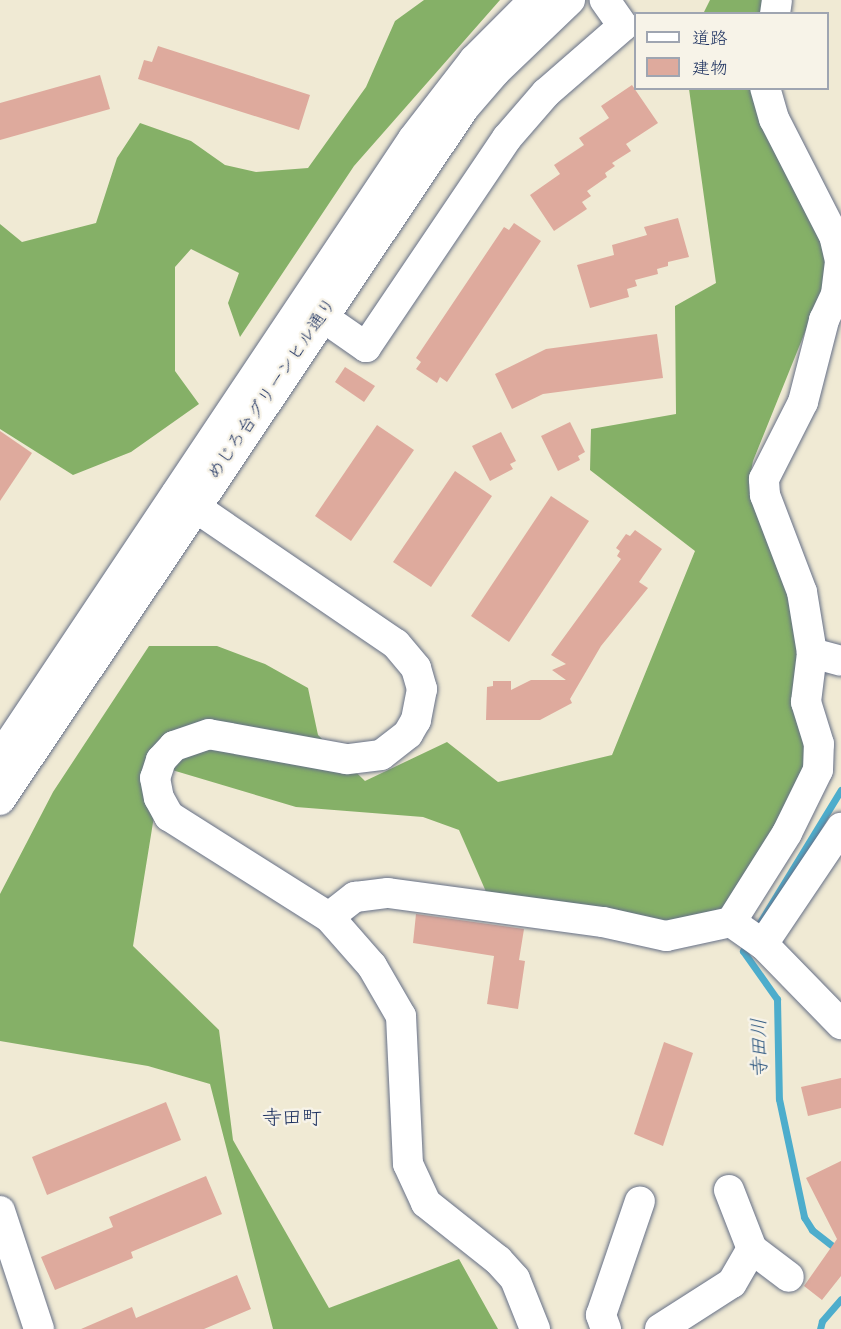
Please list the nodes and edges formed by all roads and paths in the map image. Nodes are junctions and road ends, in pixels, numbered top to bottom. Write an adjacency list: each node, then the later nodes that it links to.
1 (534, 0): 5 (street, めじろ台グリーンヒル通り)
2 (570, 0): 5 (street, めじろ台グリーンヒル通り)
3 (605, 0): 5 (street)
4 (766, 90): 6 (street)
5 (313, 310): 7 (street, めじろ台グリーンヒル通り)
6 (833, 322): 8 (street)
7 (185, 502): 10 (street, めじろ台グリーンヒル通り); 11 (street, めじろ台グリーンヒル通り); 13 (street)
8 (812, 653): 9 (street); 14 (street)
9 (841, 661)
10 (0, 758)
11 (0, 800)
12 (841, 828): 14 (street)
13 (329, 917): 14 (street); 22 (street)
14 (745, 931): 15 (street)
15 (841, 1024)
16 (729, 1190): 19 (street)
17 (640, 1201): 23 (street)
18 (0, 1211): 21 (street)
19 (752, 1249): 20 (street); 24 (street)
20 (789, 1277)
21 (39, 1329)
22 (535, 1329)
23 (606, 1329)
24 (660, 1329)

